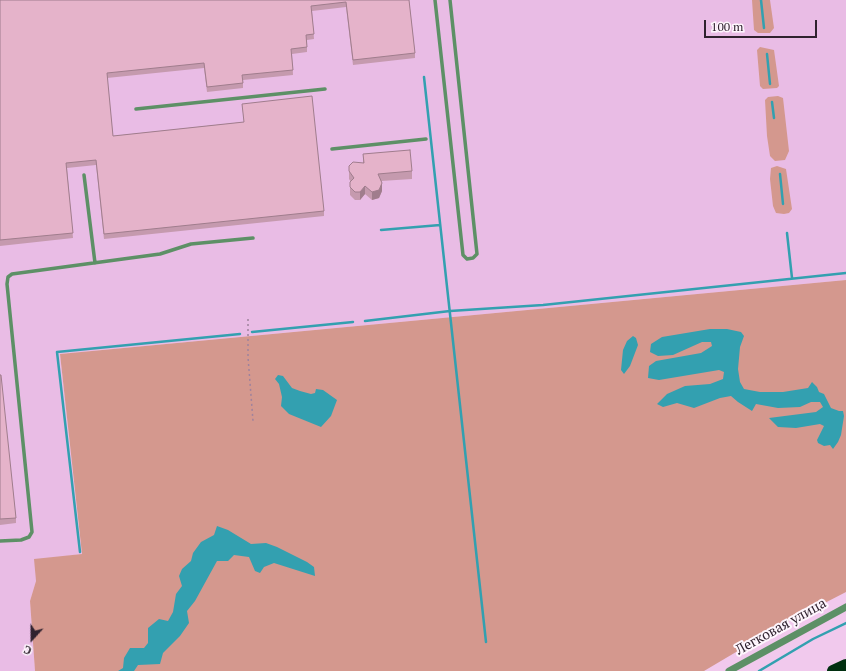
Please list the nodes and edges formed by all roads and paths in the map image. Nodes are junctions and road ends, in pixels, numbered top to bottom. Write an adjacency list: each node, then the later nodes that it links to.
1 (435, 0): 2 (lane)
2 (450, 0)
3 (325, 89): 4 (lane)
4 (136, 109)
5 (426, 139): 6 (lane)
6 (332, 149)
7 (84, 175): 9 (lane)
8 (253, 238): 9 (lane)
9 (95, 263): 12 (lane)
10 (248, 319): 11 (path)
11 (253, 420)
12 (0, 541)
13 (846, 607): 15 (street, Легковая улица)
14 (846, 665): 16 (highway)
15 (729, 671)
16 (833, 671)

